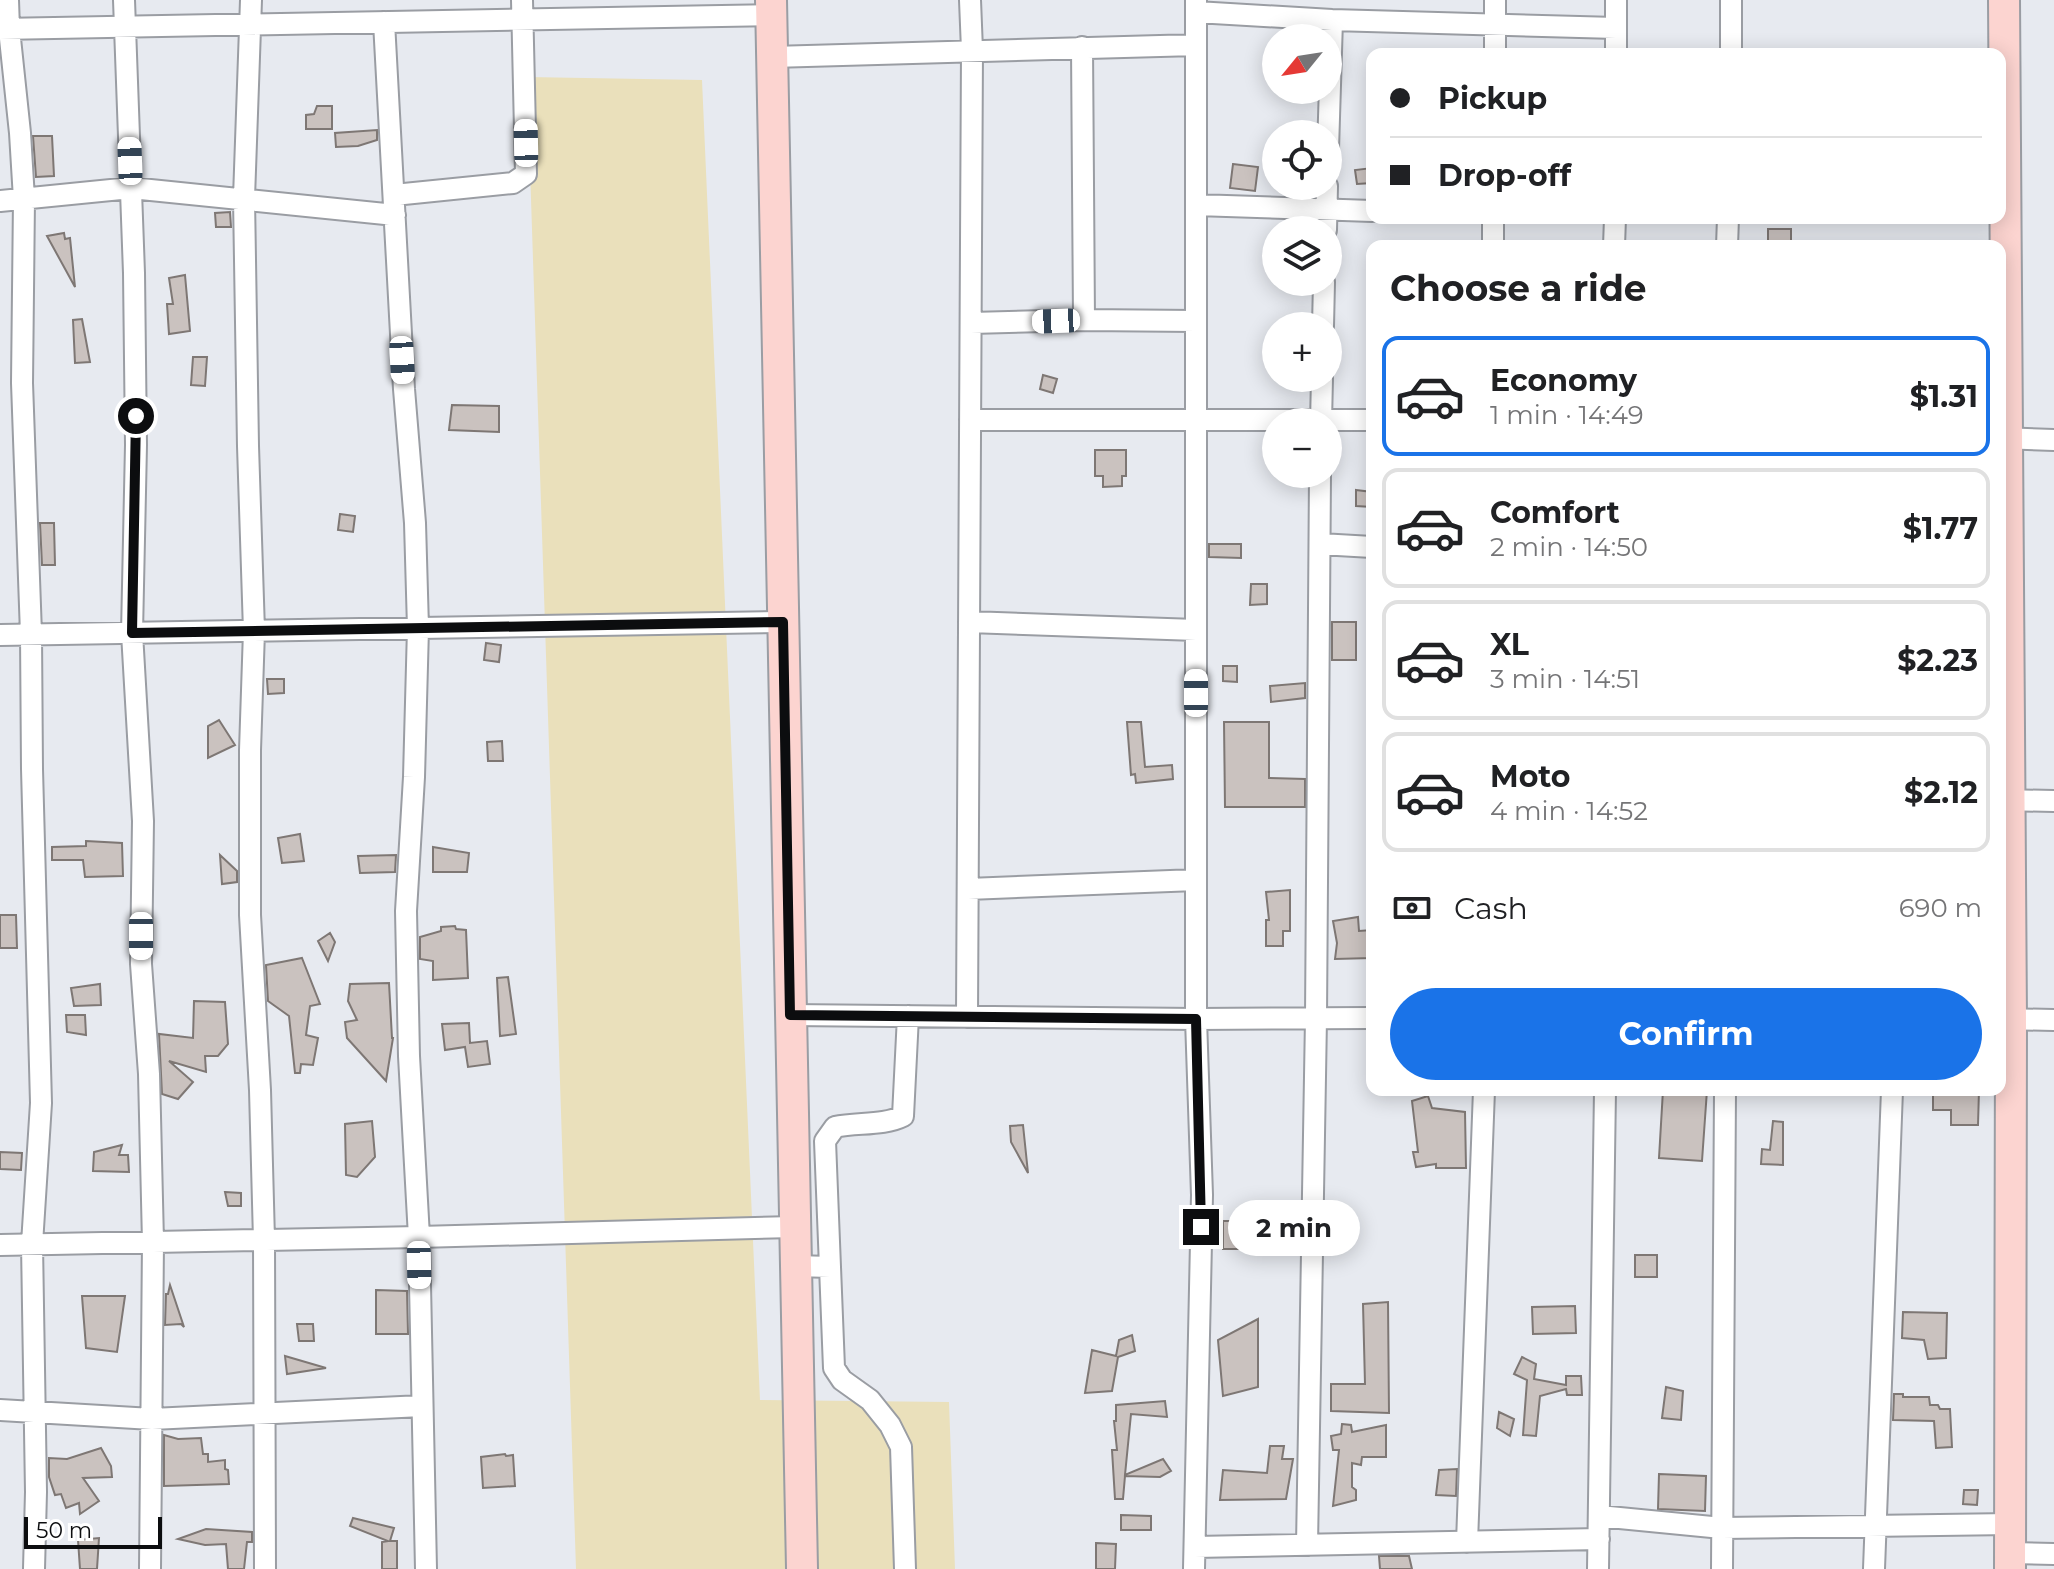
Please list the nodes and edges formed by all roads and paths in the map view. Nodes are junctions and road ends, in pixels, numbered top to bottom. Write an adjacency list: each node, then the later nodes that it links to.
1 (8, 0): 18 (street)
2 (124, 0): 16 (street)
3 (251, 0): 15 (street)
4 (970, 0): 25 (street)
5 (1495, 0): 14 (street)
6 (1616, 0): 17 (street)
7 (1731, 0): 23 (street)
8 (2004, 0): 24 (street)
9 (1196, 6): 12 (street); 19 (street)
10 (771, 7): 11 (street); 26 (street)
11 (523, 10): 13 (street); 32 (street)
12 (1332, 20): 14 (street); 27 (street)
13 (384, 22): 15 (street); 32 (street)
14 (1495, 24): 17 (street); 21 (street)
15 (252, 25): 16 (street); 29 (street)
16 (126, 27): 18 (street); 28 (street)
17 (1616, 28): 22 (street)
18 (4, 29): 30 (street)
19 (1196, 45): 20 (street); 33 (street)
20 (1082, 47): 25 (street); 37 (street)
21 (1495, 48)
22 (1616, 48)
23 (1731, 48)
24 (2004, 48)
25 (972, 50): 26 (street); 39 (street)
26 (772, 57): 50 (street)
27 (1329, 120)
28 (131, 188): 29 (street); 30 (street); 55 (street)
29 (244, 198): 32 (street); 54 (street)
30 (24, 199): 31 (street); 56 (street)
31 (0, 201)
32 (394, 205): 52 (street)
33 (1196, 205): 35 (street); 38 (street)
34 (1366, 212): 36 (street)
35 (1291, 216)
36 (1342, 217)
37 (1084, 320): 38 (street); 39 (street)
38 (1196, 321): 42 (street)
39 (971, 323): 40 (street)
40 (970, 420): 42 (street); 51 (street)
41 (1366, 420): 44 (street)
42 (1196, 421): 43 (street); 53 (street)
43 (1262, 421)
44 (1342, 421)
45 (2006, 438): 46 (street)
46 (2054, 440)
47 (1320, 488): 48 (street)
48 (1320, 544): 49 (street); 65 (street)
49 (1366, 547)
50 (783, 622): 52 (street); 62 (street)
51 (969, 622): 53 (street); 61 (street)
52 (418, 628): 54 (street); 76 (street)
53 (1196, 630): 60 (street)
54 (254, 631): 55 (street); 77 (street)
55 (132, 633): 56 (street); 78 (street)
56 (31, 634): 57 (street); 79 (street)
57 (0, 635)
58 (2006, 800): 59 (street)
59 (2054, 801)
60 (1196, 880): 61 (street); 67 (street)
61 (968, 889): 64 (street)
62 (790, 1015): 63 (street); 75 (street)
63 (908, 1016): 64 (street); 82 (street)
64 (967, 1017): 67 (street)
65 (1316, 1018): 66 (street); 67 (street); 93 (street)
66 (1366, 1018)
67 (1196, 1019): 94 (street)
68 (2006, 1020): 69 (street)
69 (2054, 1020)
70 (1484, 1096): 92 (street)
71 (1605, 1096): 88 (street)
72 (1725, 1096): 90 (street)
73 (1892, 1096): 89 (street)
74 (2006, 1096): 95 (street)
75 (794, 1227): 76 (street); 81 (street)
76 (419, 1237): 77 (street); 83 (street)
77 (264, 1240): 78 (street); 86 (street)
78 (153, 1242): 79 (street); 87 (street)
79 (32, 1244): 80 (street); 85 (street)
80 (0, 1245)
81 (796, 1266): 82 (street); 101 (street)
82 (830, 1267): 102 (street)
83 (422, 1406): 86 (street); 100 (street)
84 (0, 1410): 85 (street)
85 (35, 1411): 87 (street); 97 (street)
86 (264, 1412): 87 (street); 99 (street)
87 (152, 1419): 98 (street)
88 (1599, 1516): 90 (street); 91 (street)
89 (1876, 1525): 90 (street); 95 (street); 106 (street)
90 (1722, 1528): 105 (street)
91 (1599, 1539): 92 (street); 104 (street)
92 (1467, 1542): 93 (street)
93 (1307, 1545): 94 (street)
94 (1195, 1547): 103 (street)
95 (2010, 1549): 96 (street)
96 (2054, 1554)
97 (34, 1569)
98 (150, 1569)
99 (265, 1569)
100 (426, 1569)
101 (802, 1569)
102 (905, 1569)
103 (1194, 1569)
104 (1598, 1569)
105 (1722, 1569)
106 (1874, 1569)

